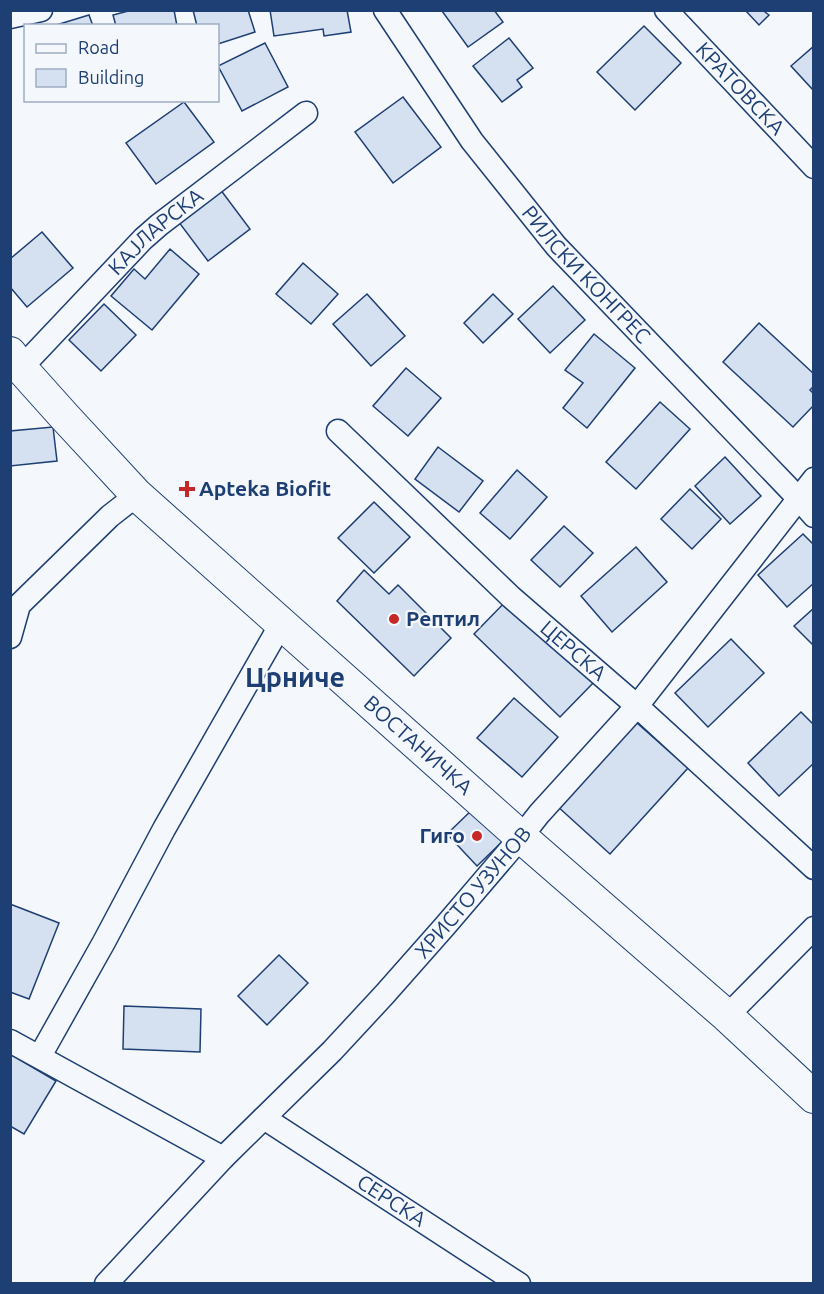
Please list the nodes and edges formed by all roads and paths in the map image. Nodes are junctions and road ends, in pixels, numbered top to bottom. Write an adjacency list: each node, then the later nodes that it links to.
1 (41, 10): 4 (street)
2 (385, 10): 11 (street, РИЛСКИ КОНГРЕС)
3 (666, 10): 6 (street, КРАТОВСКА)
4 (10, 17)
5 (306, 113): 7 (street, КАЈЛАРСКА)
6 (813, 167)
7 (16, 360): 10 (street, ВОСТАНИЧКА)
8 (338, 430): 15 (street, ЦЕРСКА)
9 (813, 479): 11 (street, ХРИСТО УЗУНОВ)
10 (137, 495): 12 (street); 13 (street, ВОСТАНИЧКА)
11 (806, 507): 15 (street, ХРИСТО УЗУНОВ)
12 (15, 605): 14 (street)
13 (281, 624): 16 (street, ВОСТАНИЧКА); 21 (street)
14 (10, 637)
15 (637, 706): 16 (street, ХРИСТО УЗУНОВ); 17 (street, ЦЕРСКА)
16 (521, 837): 19 (street, ВОСТАНИЧКА); 23 (street, ХРИСТО УЗУНОВ)
17 (813, 868)
18 (813, 928): 19 (street)
19 (726, 1016): 22 (street, ВОСТАНИЧКА)
20 (10, 1041): 21 (street)
21 (40, 1056): 24 (street)
22 (813, 1097)
23 (264, 1118): 24 (street, ХРИСТО УЗУНОВ); 26 (street, СЕРСКА)
24 (223, 1158): 25 (street, ХРИСТО УЗУНОВ)
25 (106, 1284)
26 (519, 1284)

